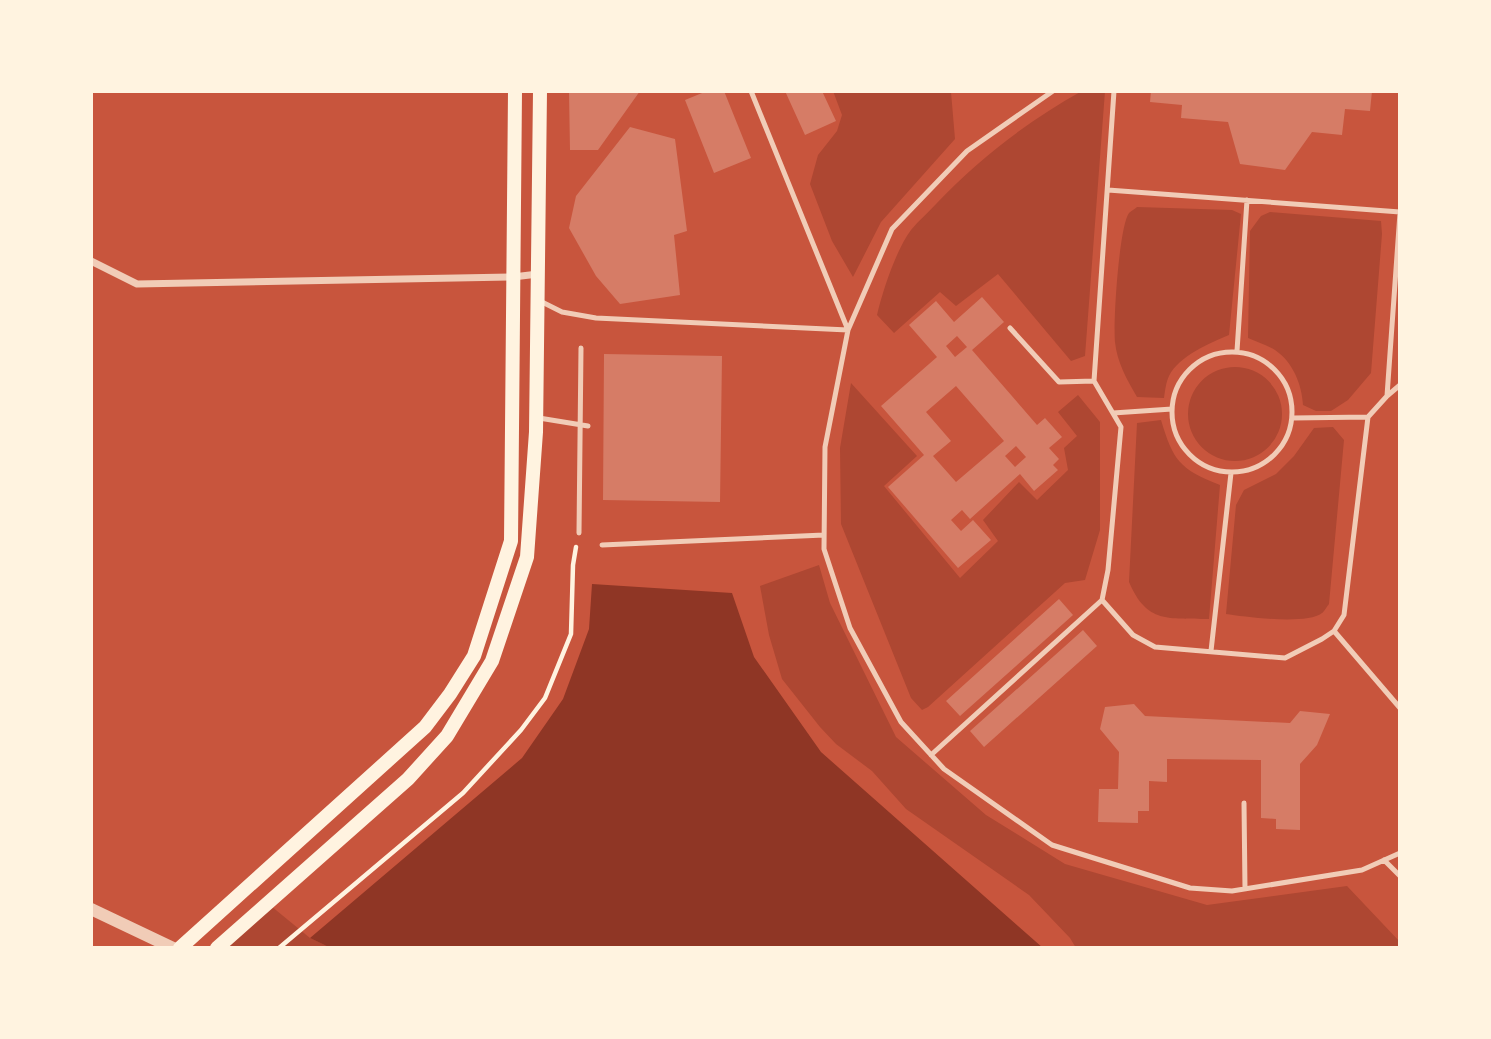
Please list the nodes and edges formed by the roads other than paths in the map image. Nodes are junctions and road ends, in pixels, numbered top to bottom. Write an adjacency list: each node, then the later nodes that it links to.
1 (515, 91): 11 (main road)
2 (540, 91): 10 (main road)
3 (751, 91): 14 (lane)
4 (1053, 91): 14 (lane)
5 (1114, 91): 6 (lane)
6 (1108, 190): 7 (lane); 17 (lane)
7 (1247, 200): 8 (lane); 16 (lane)
8 (1400, 212): 19 (lane)
9 (91, 261): 11 (street)
10 (538, 274): 11 (street); 12 (main road)
11 (513, 276): 43 (main road)
12 (538, 300): 14 (lane); 23 (main road)
13 (1010, 328): 17 (lane)
14 (848, 330): 29 (lane)
15 (581, 348): 25 (lane)
16 (1237, 351): 20 (lane); 24 (lane)
17 (1094, 381): 21 (lane)
18 (1400, 385): 19 (lane)
19 (1387, 396): 22 (lane)
20 (1172, 409): 21 (lane); 27 (lane)
21 (1113, 413): 31 (lane)
22 (1368, 417): 24 (lane); 32 (lane)
23 (536, 418): 25 (lane); 44 (main road)
24 (1293, 418): 27 (lane)
25 (578, 424): 26 (lane); 28 (lane)
26 (588, 426)
27 (1231, 472): 33 (lane)
28 (579, 533)
29 (824, 535): 30 (lane); 35 (lane)
30 (602, 545)
31 (1102, 600): 33 (lane); 35 (lane)
32 (1334, 631): 33 (lane); 34 (lane)
33 (1210, 651)
34 (1400, 708)
35 (931, 755): 40 (lane)
36 (1244, 803): 40 (lane)
37 (1400, 853): 38 (lane)
38 (1384, 860): 39 (lane); 40 (lane)
39 (1400, 876)
40 (1245, 889)
41 (91, 909): 42 (street)
42 (173, 948)
43 (180, 948)
44 (217, 948)

